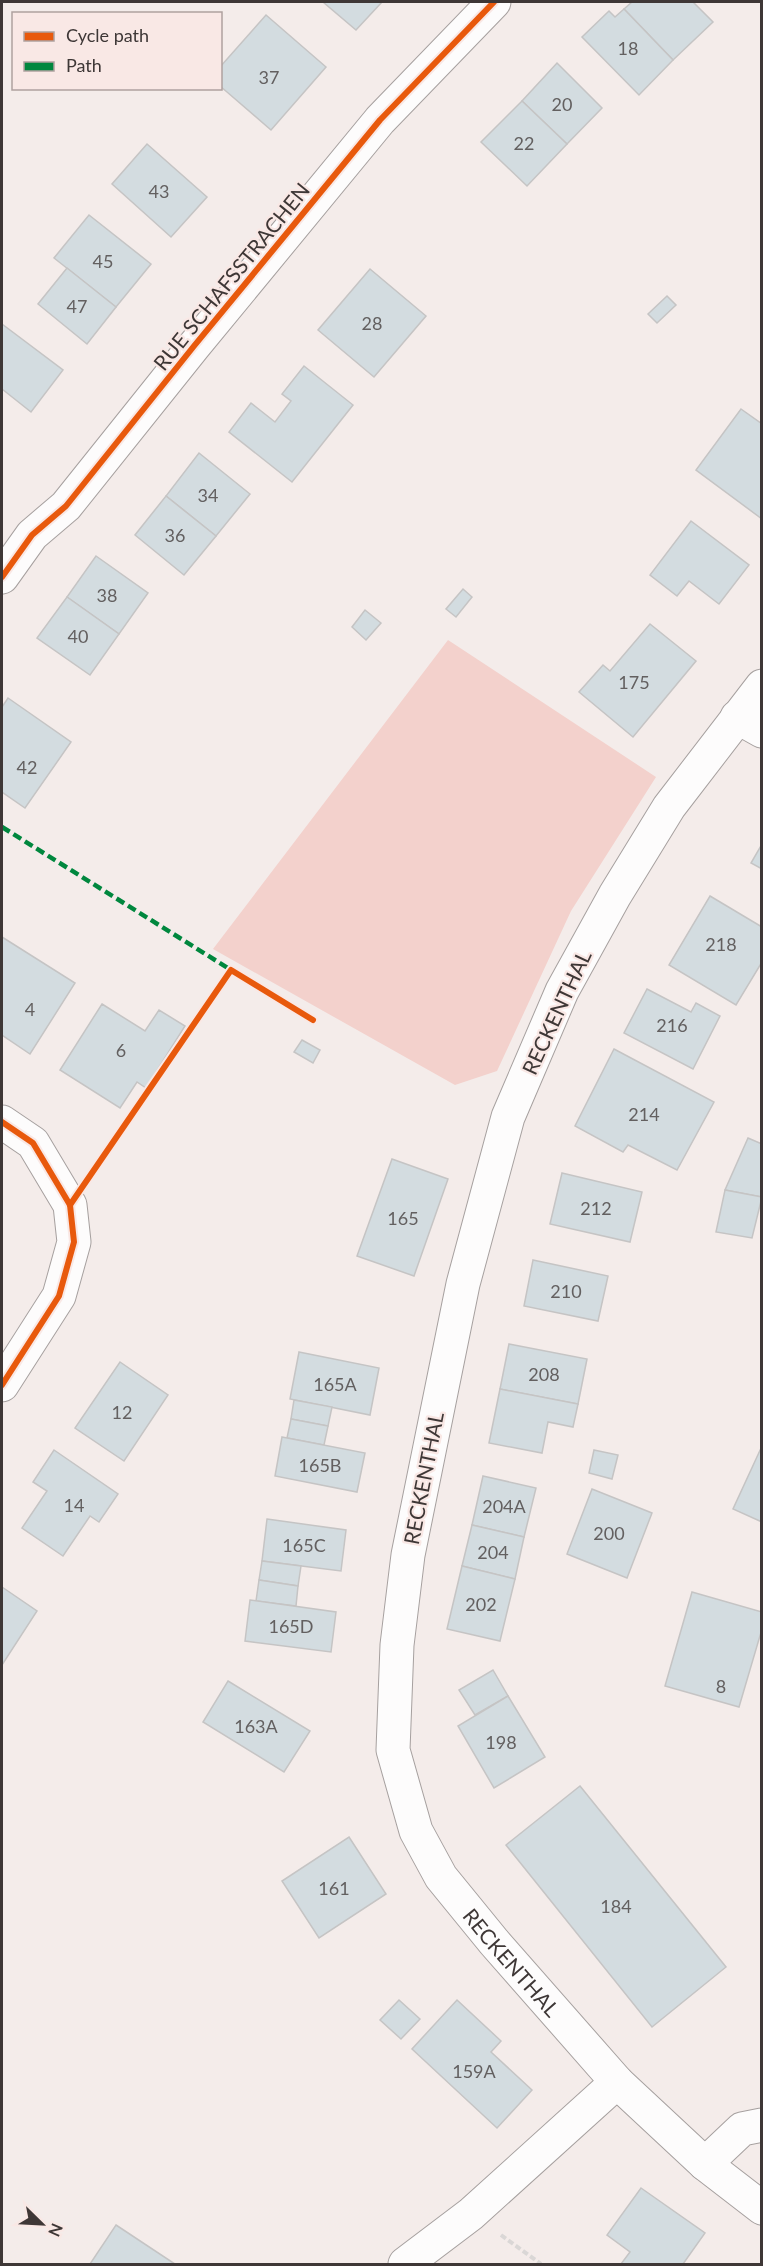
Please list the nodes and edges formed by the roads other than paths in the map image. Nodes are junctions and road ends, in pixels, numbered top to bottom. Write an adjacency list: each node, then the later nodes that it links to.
1 (494, 2): 2 (main road, RUE SCHAFSSTRACHEN)
2 (2, 577)
3 (762, 686): 4 (main road, RECKENTHAL)
4 (749, 724): 7 (main road, RECKENTHAL)
5 (2, 1122): 6 (main road)
6 (2, 1385)
7 (617, 2082): 9 (main road, RECKENTHAL); 11 (main road)
8 (762, 2125): 9 (main road)
9 (705, 2164): 10 (main road, RECKENTHAL)
10 (762, 2208)
11 (405, 2265)

